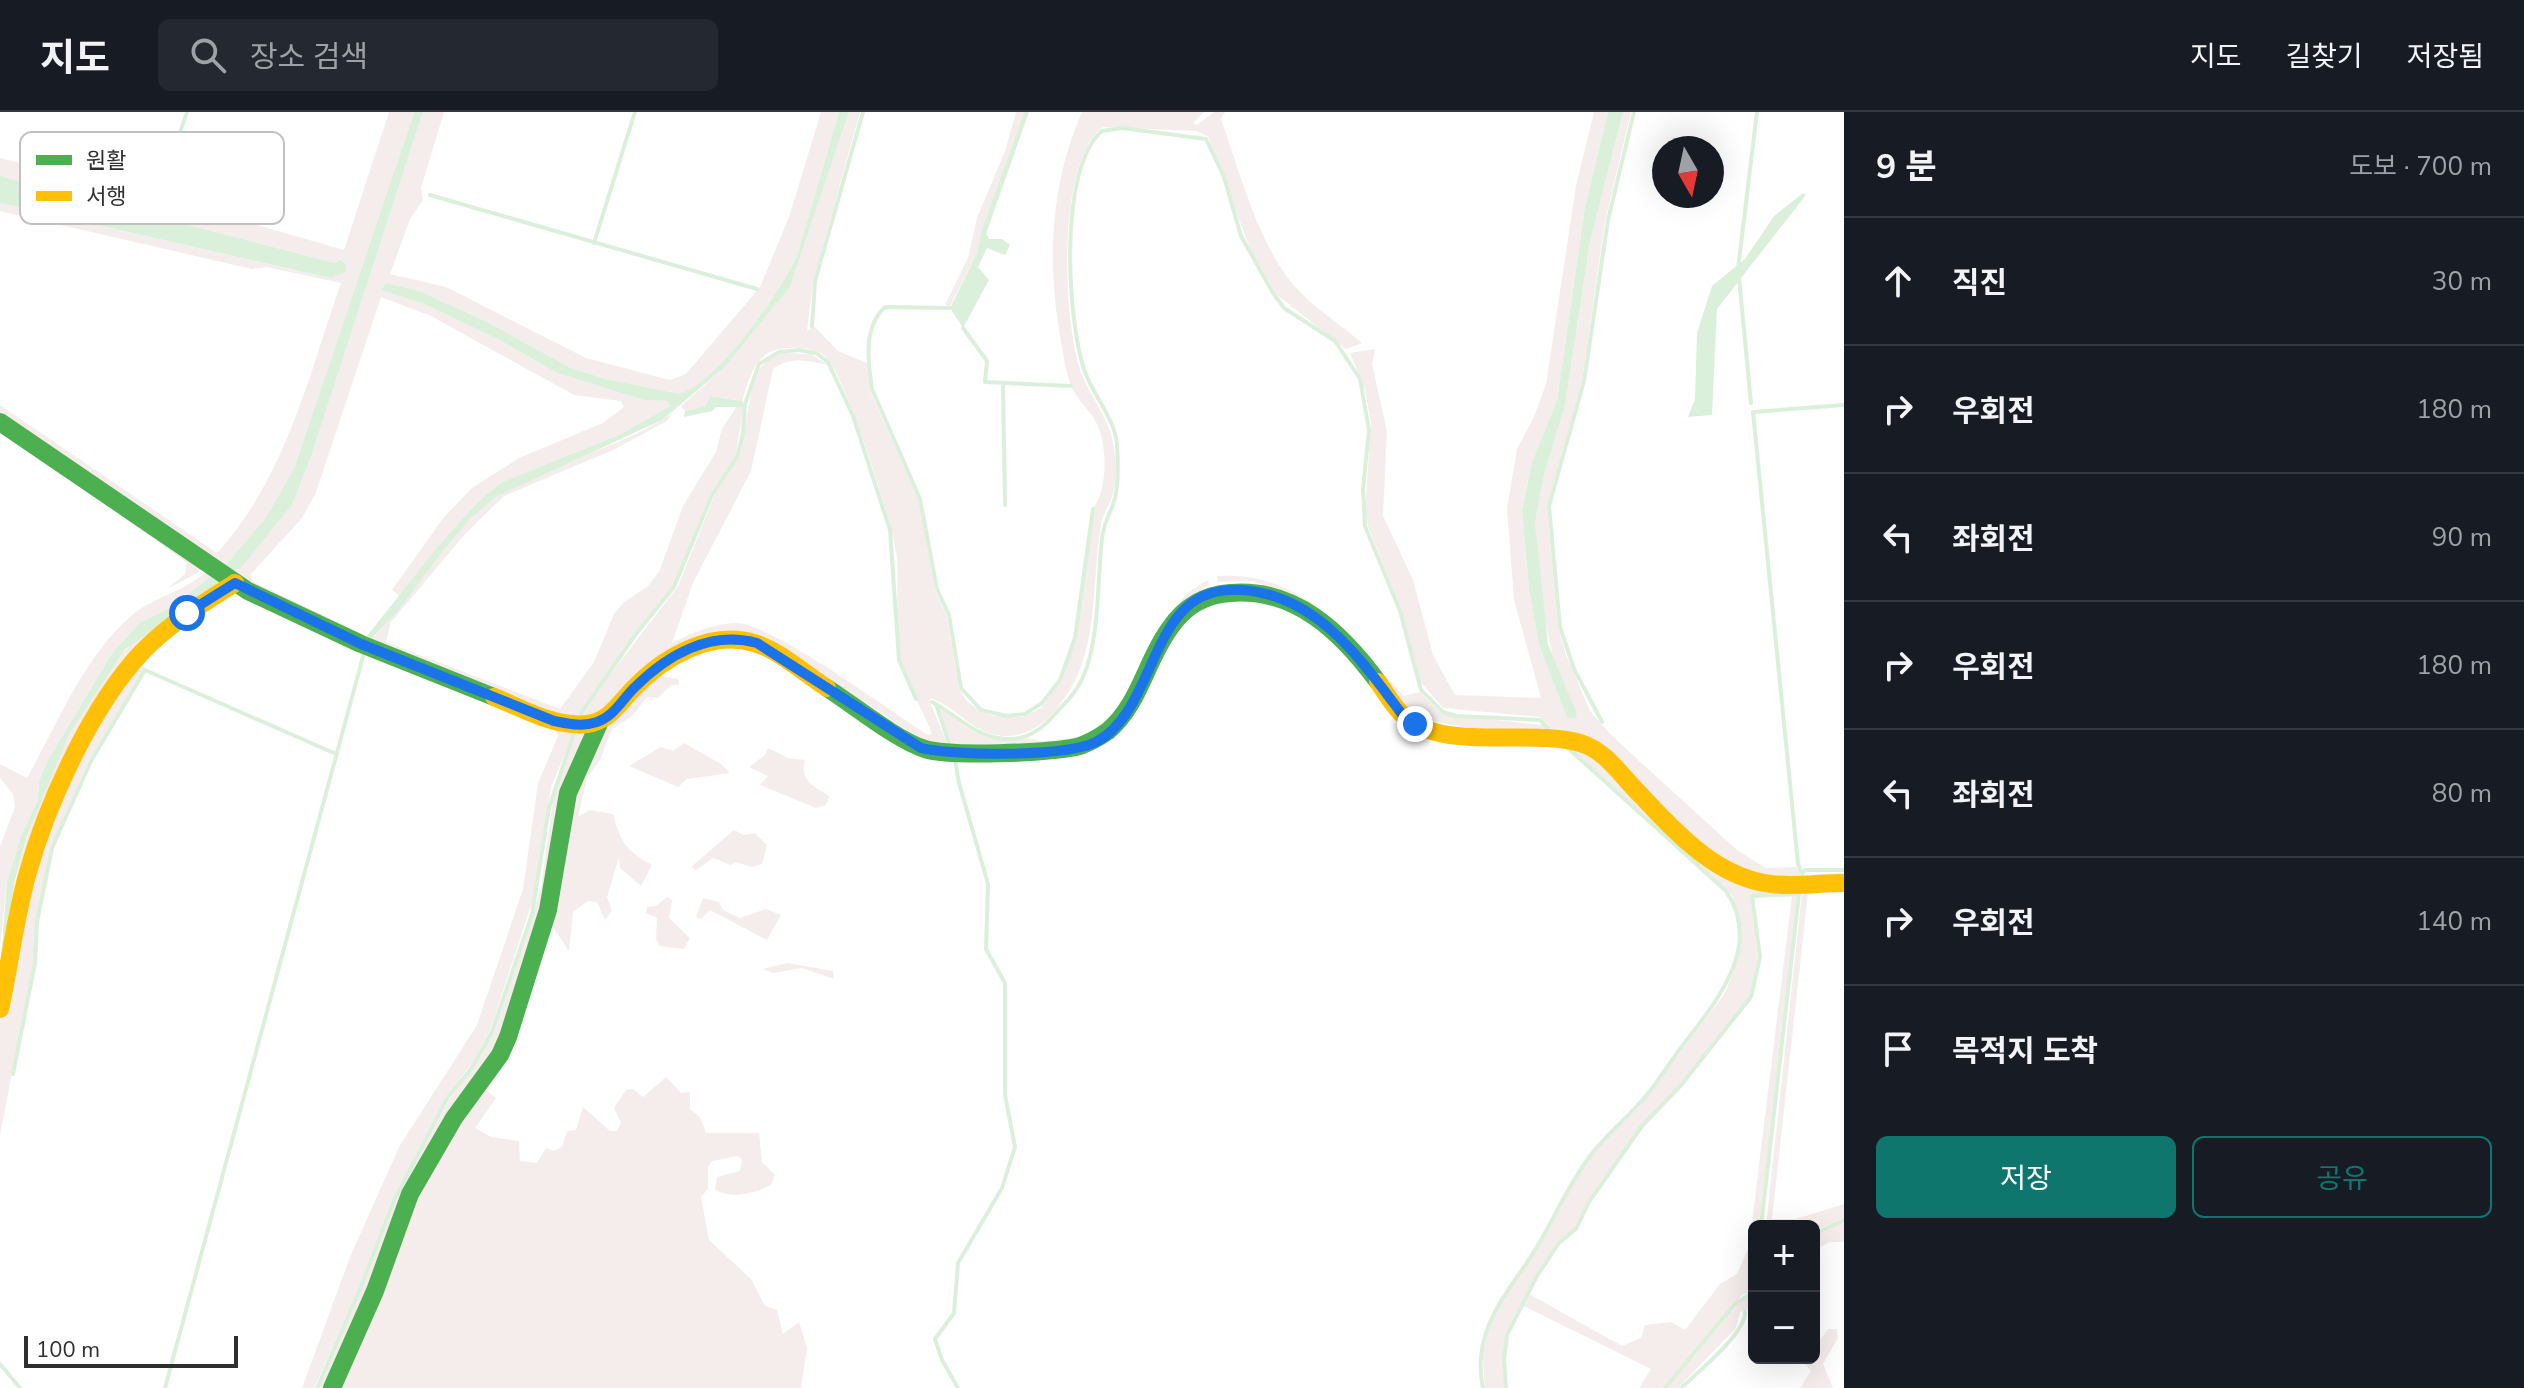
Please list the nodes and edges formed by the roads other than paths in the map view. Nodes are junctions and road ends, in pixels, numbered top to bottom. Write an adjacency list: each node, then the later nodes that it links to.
1 (0, 422): 2 (street)
2 (235, 583): 3 (street); 5 (street)
3 (600, 721): 4 (street); 6 (street)
4 (1844, 883)
5 (0, 1009)
6 (332, 1388)

